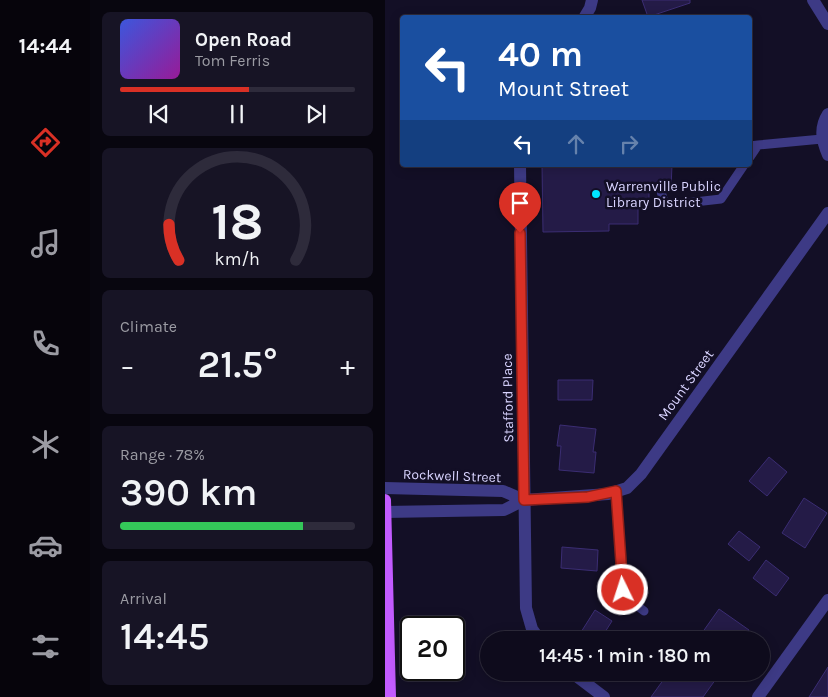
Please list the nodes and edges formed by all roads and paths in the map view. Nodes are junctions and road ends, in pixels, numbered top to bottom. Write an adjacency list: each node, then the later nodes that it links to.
1 (592, 0): 3 (street)
2 (813, 0): 4 (street)
3 (586, 15)
4 (828, 24)
5 (828, 114): 6 (street)
6 (822, 140): 7 (lane); 8 (street)
7 (754, 145)
8 (828, 155)
9 (520, 167): 16 (street, Stafford Place)
10 (744, 167): 11 (lane)
11 (660, 188)
12 (828, 213): 14 (street, Mount Street)
13 (385, 488): 16 (street, Rockwell Street)
14 (616, 491): 16 (street, Mount Street); 19 (lane)
15 (385, 500): 17 (main road)
16 (524, 500): 17 (street); 20 (street, Stafford Place)
17 (385, 512): 22 (main road)
18 (828, 600): 24 (street)
19 (644, 610)
20 (533, 631)
21 (583, 681): 23 (street)
22 (390, 697)
23 (604, 697)
24 (758, 697)

